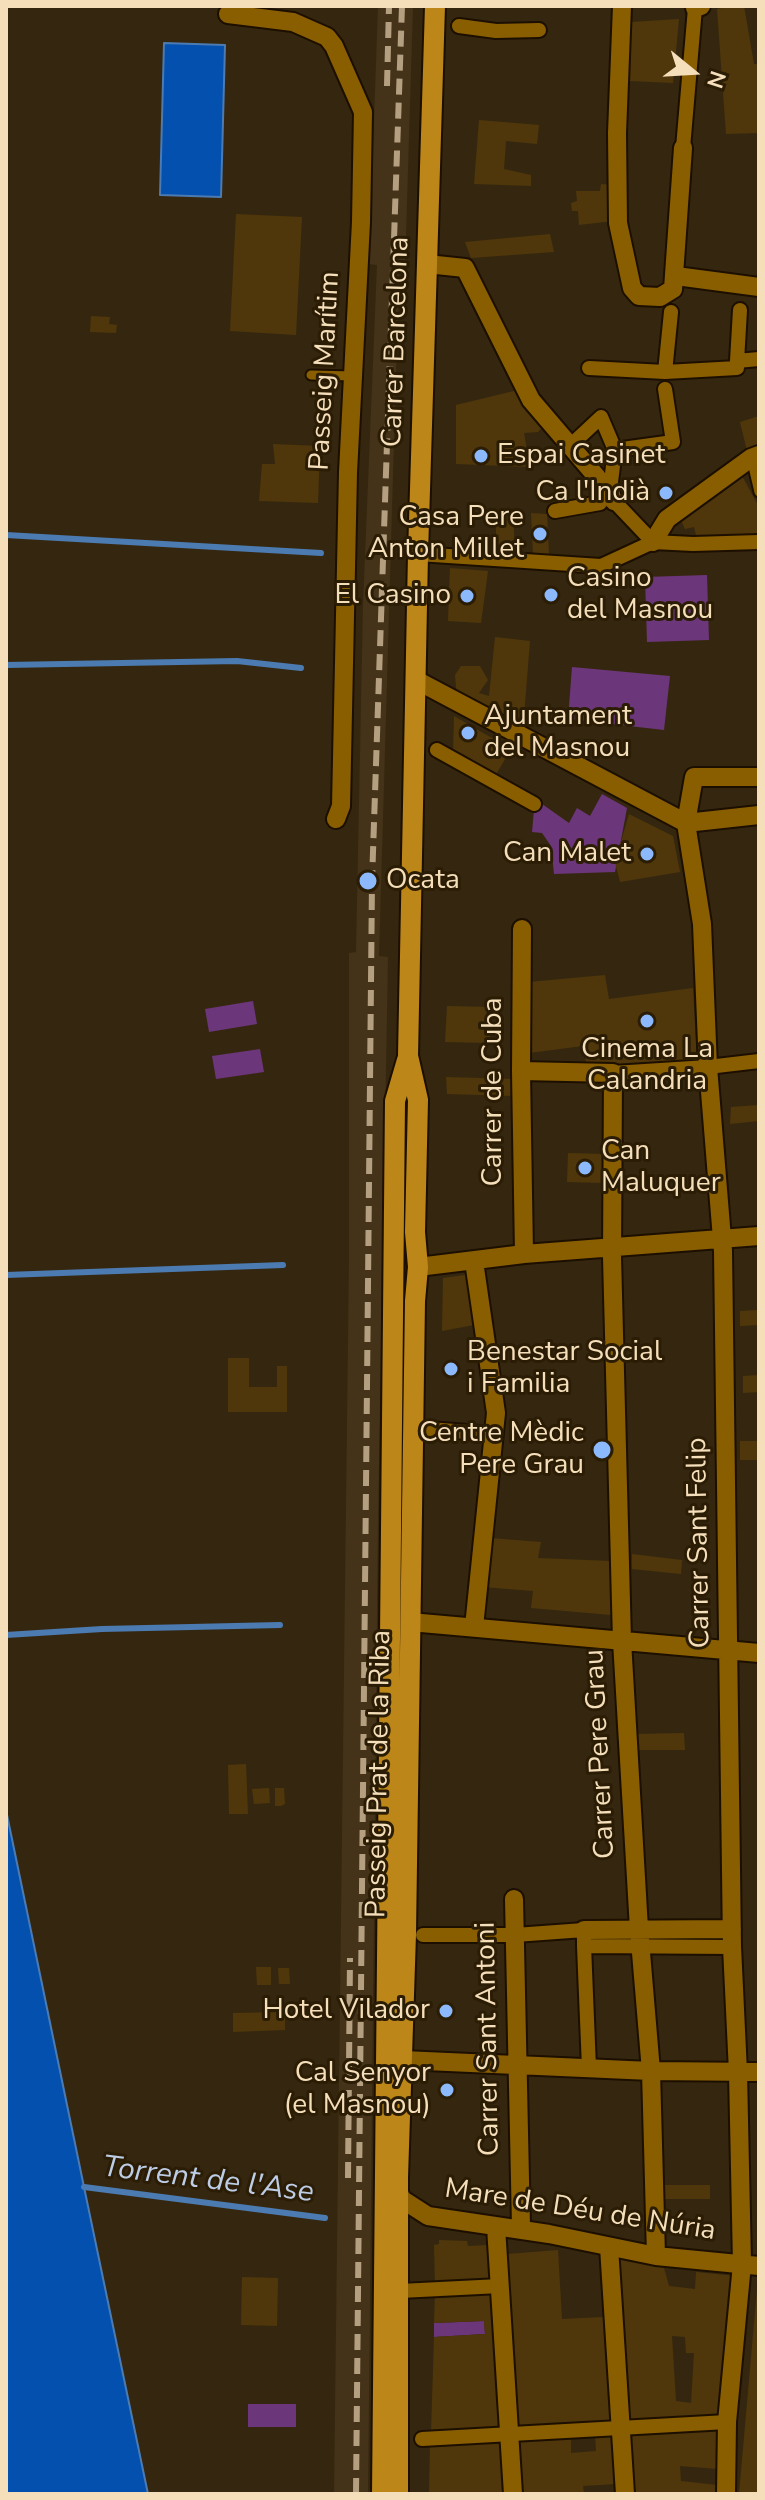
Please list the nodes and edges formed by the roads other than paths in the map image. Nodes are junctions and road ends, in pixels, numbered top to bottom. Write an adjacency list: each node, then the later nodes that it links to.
1 (435, 6): 9 (main road, Carrer Barcelona)
2 (622, 6): 10 (street)
3 (697, 7): 8 (street)
4 (228, 14): 5 (street, Passeig Marítim)
5 (288, 14): 19 (street, Passeig Marítim)
6 (459, 26): 7 (street)
7 (539, 30)
8 (683, 148): 10 (street)
9 (427, 264): 21 (street); 29 (main road, Carrer Barcelona)
10 (675, 282): 11 (street)
11 (759, 287)
12 (740, 310): 15 (street)
13 (671, 312): 17 (street)
14 (759, 359): 15 (street)
15 (737, 361): 17 (street)
16 (589, 368): 17 (street)
17 (665, 372)
18 (311, 375): 19 (lane)
19 (354, 376): 35 (street, Passeig Marítim)
20 (665, 389): 22 (street)
21 (570, 446): 22 (street); 25 (street)
22 (615, 450): 25 (street)
23 (755, 456): 24 (lane); 27 (street)
24 (759, 492)
25 (607, 502): 26 (street); 27 (street)
26 (555, 511)
27 (653, 542): 28 (street); 29 (street)
28 (759, 542)
29 (418, 554): 30 (main road, Carrer Barcelona)
30 (416, 680): 36 (street); 38 (main road)
31 (437, 750): 33 (street)
32 (759, 777): 36 (street, Carrer Sant Felip)
33 (534, 804)
34 (759, 815): 36 (street)
35 (336, 819)
36 (686, 823): 40 (street, Carrer Sant Felip)
37 (522, 929): 41 (street, Carrer de Cuba)
38 (408, 1056): 43 (main road); 49 (main road, Passeig Prat de la Riba)
39 (759, 1061): 40 (street)
40 (708, 1067): 42 (street); 45 (street, Carrer Sant Felip)
41 (521, 1071): 42 (street); 47 (street, Carrer de Cuba)
42 (613, 1073): 46 (street, Carrer Pere Grau)
43 (395, 1101): 49 (main road); 81 (main road)
44 (759, 1236): 45 (street)
45 (723, 1239): 46 (street); 55 (street, Carrer Sant Felip)
46 (612, 1248): 47 (street); 54 (street, Carrer Pere Grau)
47 (524, 1254): 48 (street)
48 (474, 1261): 49 (street); 51 (street)
49 (418, 1267): 52 (main road, Passeig Prat de la Riba)
50 (429, 1429): 51 (street)
51 (493, 1434): 53 (street)
52 (410, 1622): 53 (street); 63 (main road, Passeig Prat de la Riba)
53 (474, 1627): 54 (street)
54 (622, 1641): 55 (street); 60 (street, Carrer Pere Grau)
55 (730, 1651): 56 (street); 62 (street, Carrer Sant Felip)
56 (759, 1653)
57 (514, 1899): 59 (street, Carrer Sant Antoni)
58 (423, 1935): 59 (street)
59 (515, 1935): 61 (street); 64 (street, Carrer Sant Antoni)
60 (640, 1937): 61 (street); 62 (street); 66 (street, Carrer Pere Grau)
61 (584, 1938): 65 (street)
62 (732, 1938): 67 (street, Carrer Sant Felip)
63 (403, 2060): 64 (street); 69 (main road, Passeig Prat de la Riba)
64 (519, 2065): 65 (street); 70 (street, Carrer Sant Antoni)
65 (589, 2068): 66 (street)
66 (651, 2071): 67 (street); 73 (street, Carrer Pere Grau)
67 (738, 2072): 68 (street); 74 (street, Carrer Sant Felip)
68 (759, 2072)
69 (400, 2195): 71 (street, Mare de Déu de Núria); 76 (main road, Passeig Prat de la Riba)
70 (521, 2226)
71 (496, 2227): 72 (street, Mare de Déu de Núria); 75 (street)
72 (609, 2247): 73 (street, Mare de Déu de Núria); 78 (street)
73 (656, 2256): 74 (street, Mare de Déu de Núria)
74 (750, 2265): 77 (street, Carrer Sant Felip)
75 (500, 2286): 76 (street); 79 (street)
76 (400, 2291): 82 (main road, Passeig Prat de la Riba)
77 (727, 2422): 78 (street); 85 (street, Carrer Sant Felip)
78 (621, 2427): 79 (street); 84 (street)
79 (509, 2433): 80 (street); 83 (street)
80 (422, 2439)
81 (383, 2489)
82 (398, 2494)
83 (513, 2494)
84 (625, 2494)
85 (726, 2494)

